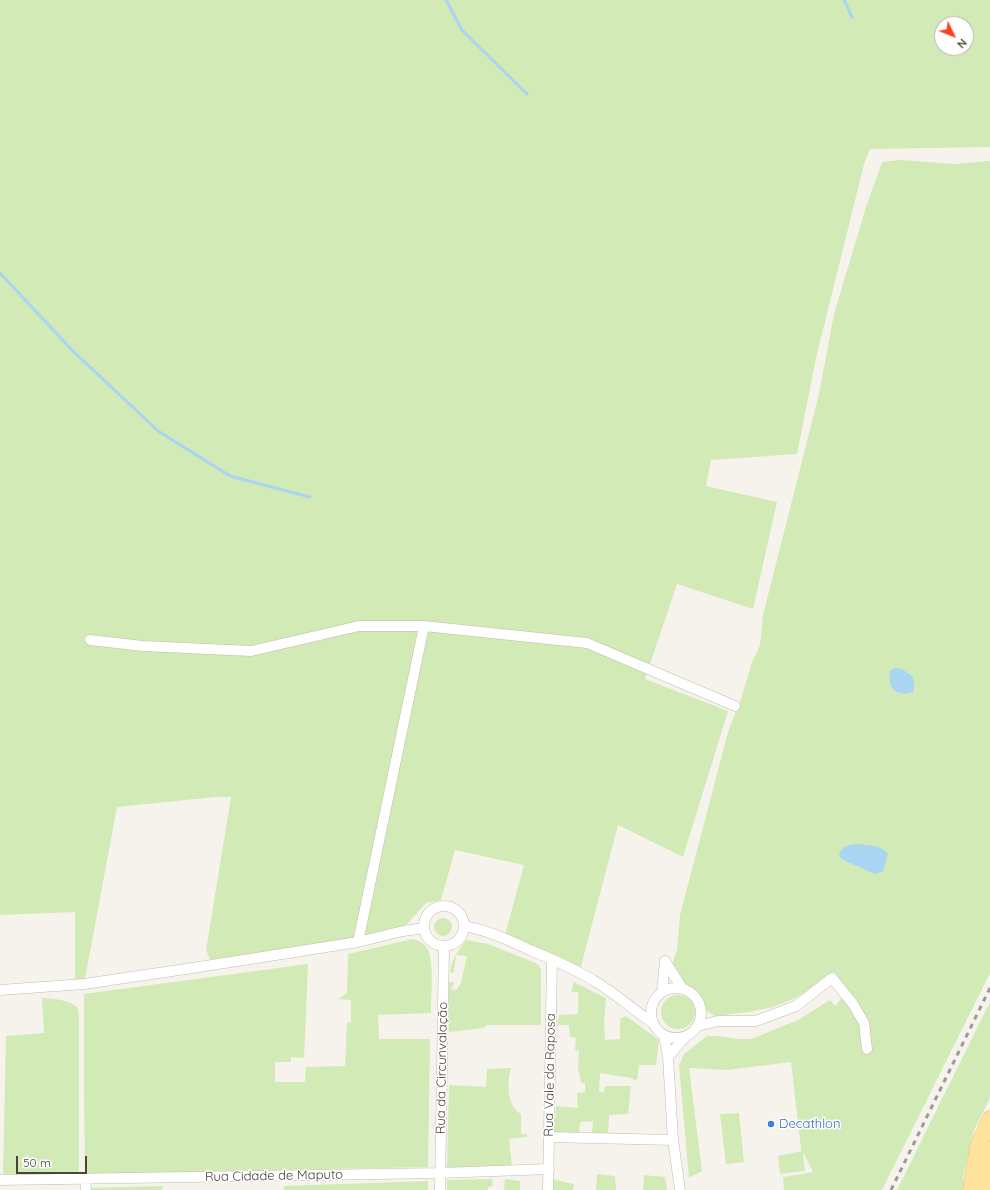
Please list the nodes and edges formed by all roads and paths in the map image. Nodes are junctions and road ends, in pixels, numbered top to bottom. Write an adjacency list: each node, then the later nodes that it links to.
1 (424, 626): 2 (street); 3 (street); 6 (street)
2 (90, 640)
3 (735, 706)
4 (464, 926): 5 (street); 7 (street); 8 (street)
5 (424, 928): 6 (street); 7 (street)
6 (358, 942): 10 (street)
7 (444, 946): 27 (street, Rua da Circunvalação)
8 (552, 959): 14 (street); 23 (street, Rua Vale da Raposa)
9 (682, 988): 11 (street); 11 (street); 12 (street)
10 (0, 990)
11 (662, 992): 13 (street)
12 (700, 1004): 15 (street); 17 (street)
13 (652, 1007): 14 (street); 16 (street)
14 (636, 1012): 16 (street)
15 (718, 1021): 17 (street); 20 (street)
16 (653, 1023): 18 (street)
17 (698, 1026): 19 (street)
18 (664, 1035): 19 (street); 21 (street)
19 (686, 1036): 21 (street)
20 (866, 1049)
21 (668, 1056): 24 (street)
22 (990, 1119): 34 (main road)
23 (549, 1137): 24 (street); 26 (street, Rua Vale da Raposa)
24 (673, 1140): 33 (street)
25 (990, 1150): 35 (main road)
26 (549, 1170): 27 (street, Rua Cidade de Maputo); 32 (street, Rua Vale da Raposa)
27 (440, 1173): 28 (street, Rua Cidade de Maputo); 31 (street, Rua da Circunvalação)
28 (86, 1178): 29 (street, Rua Cidade de Maputo); 30 (street)
29 (0, 1180)
30 (86, 1190)
31 (440, 1190)
32 (548, 1190)
33 (680, 1190)
34 (970, 1190)
35 (982, 1190)

